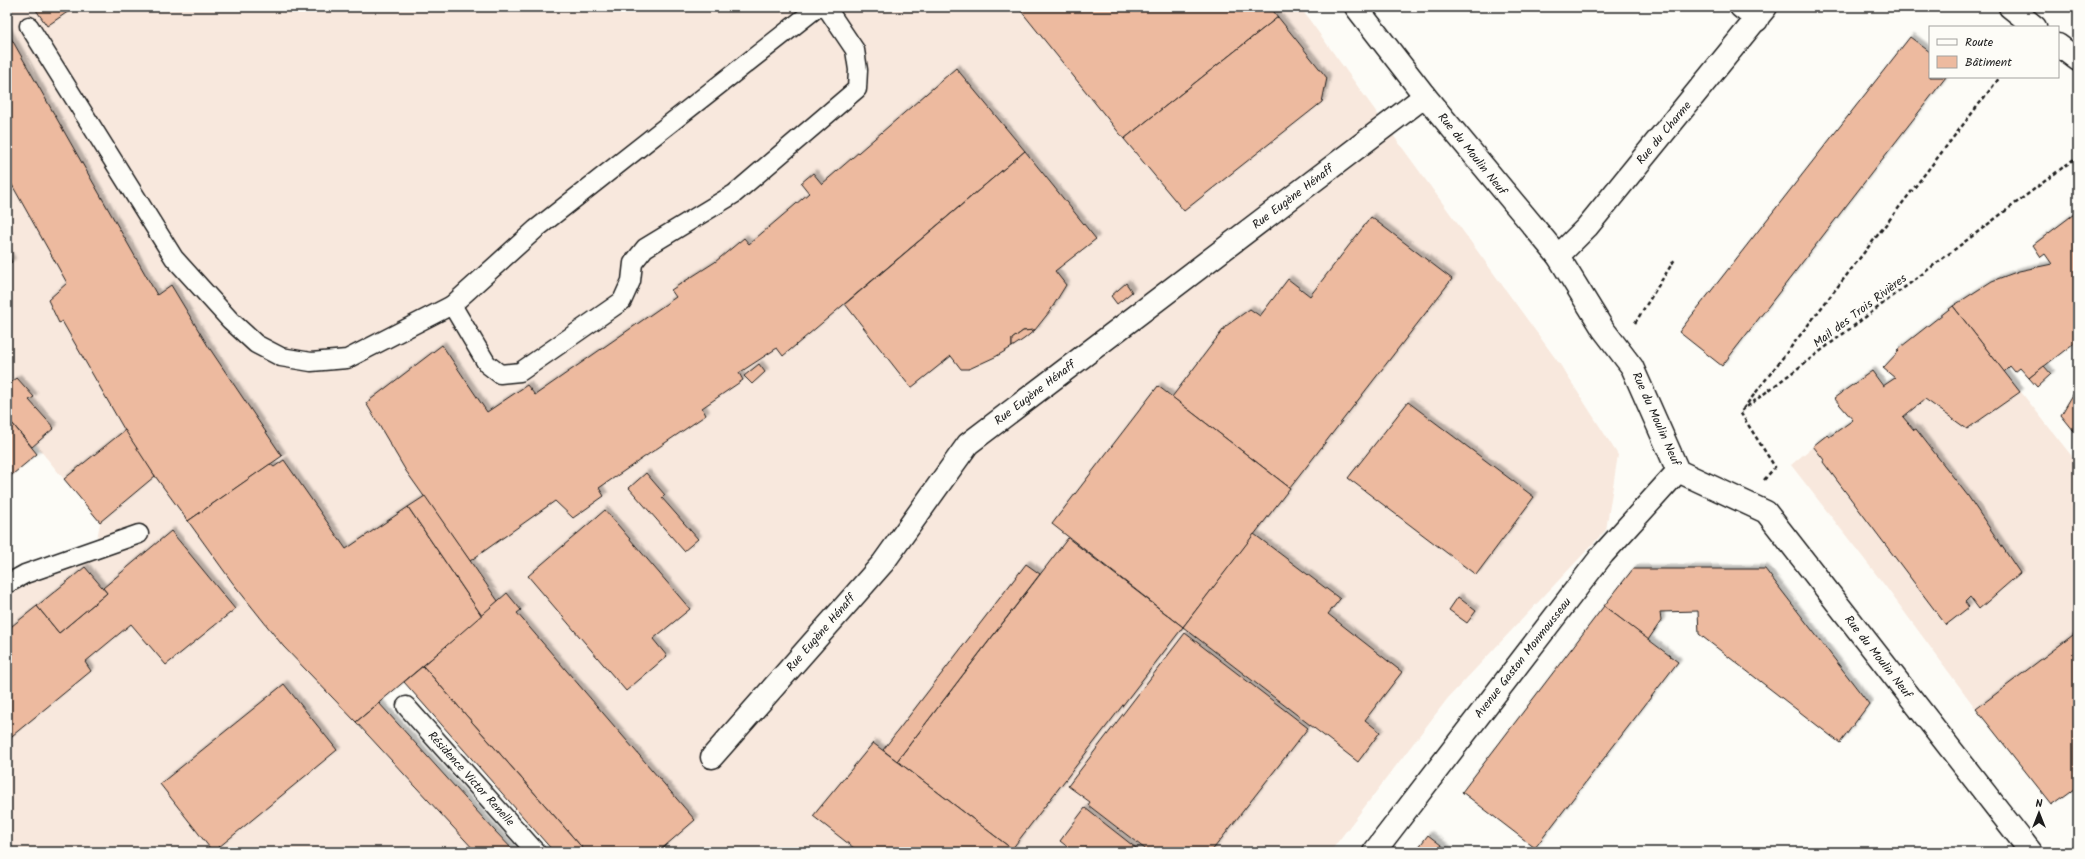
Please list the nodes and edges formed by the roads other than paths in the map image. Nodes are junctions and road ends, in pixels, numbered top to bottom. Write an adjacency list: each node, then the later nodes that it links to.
1 (818, 7): 12 (lane)
2 (826, 7): 12 (lane)
3 (1356, 7): 10 (street, Rue du Moulin Neuf)
4 (2010, 7): 7 (street)
5 (1755, 11): 11 (street, Rue du Charme)
6 (29, 26): 12 (lane)
7 (2034, 26)
8 (2059, 46): 9 (street)
9 (2078, 60)
10 (1425, 96): 11 (street, Rue du Moulin Neuf); 17 (street, Rue Eugène Hénaff)
11 (1558, 256): 13 (street, Rue du Moulin Neuf)
12 (452, 304)
13 (1678, 471): 19 (street, Avenue Gaston Monmousseau); 20 (street, Rue du Moulin Neuf)
14 (139, 534): 15 (lane)
15 (7, 584)
16 (406, 706): 18 (lane, Résidence Victor Renelle)
17 (712, 757)
18 (536, 852)
19 (1374, 852)
20 (2031, 852)

